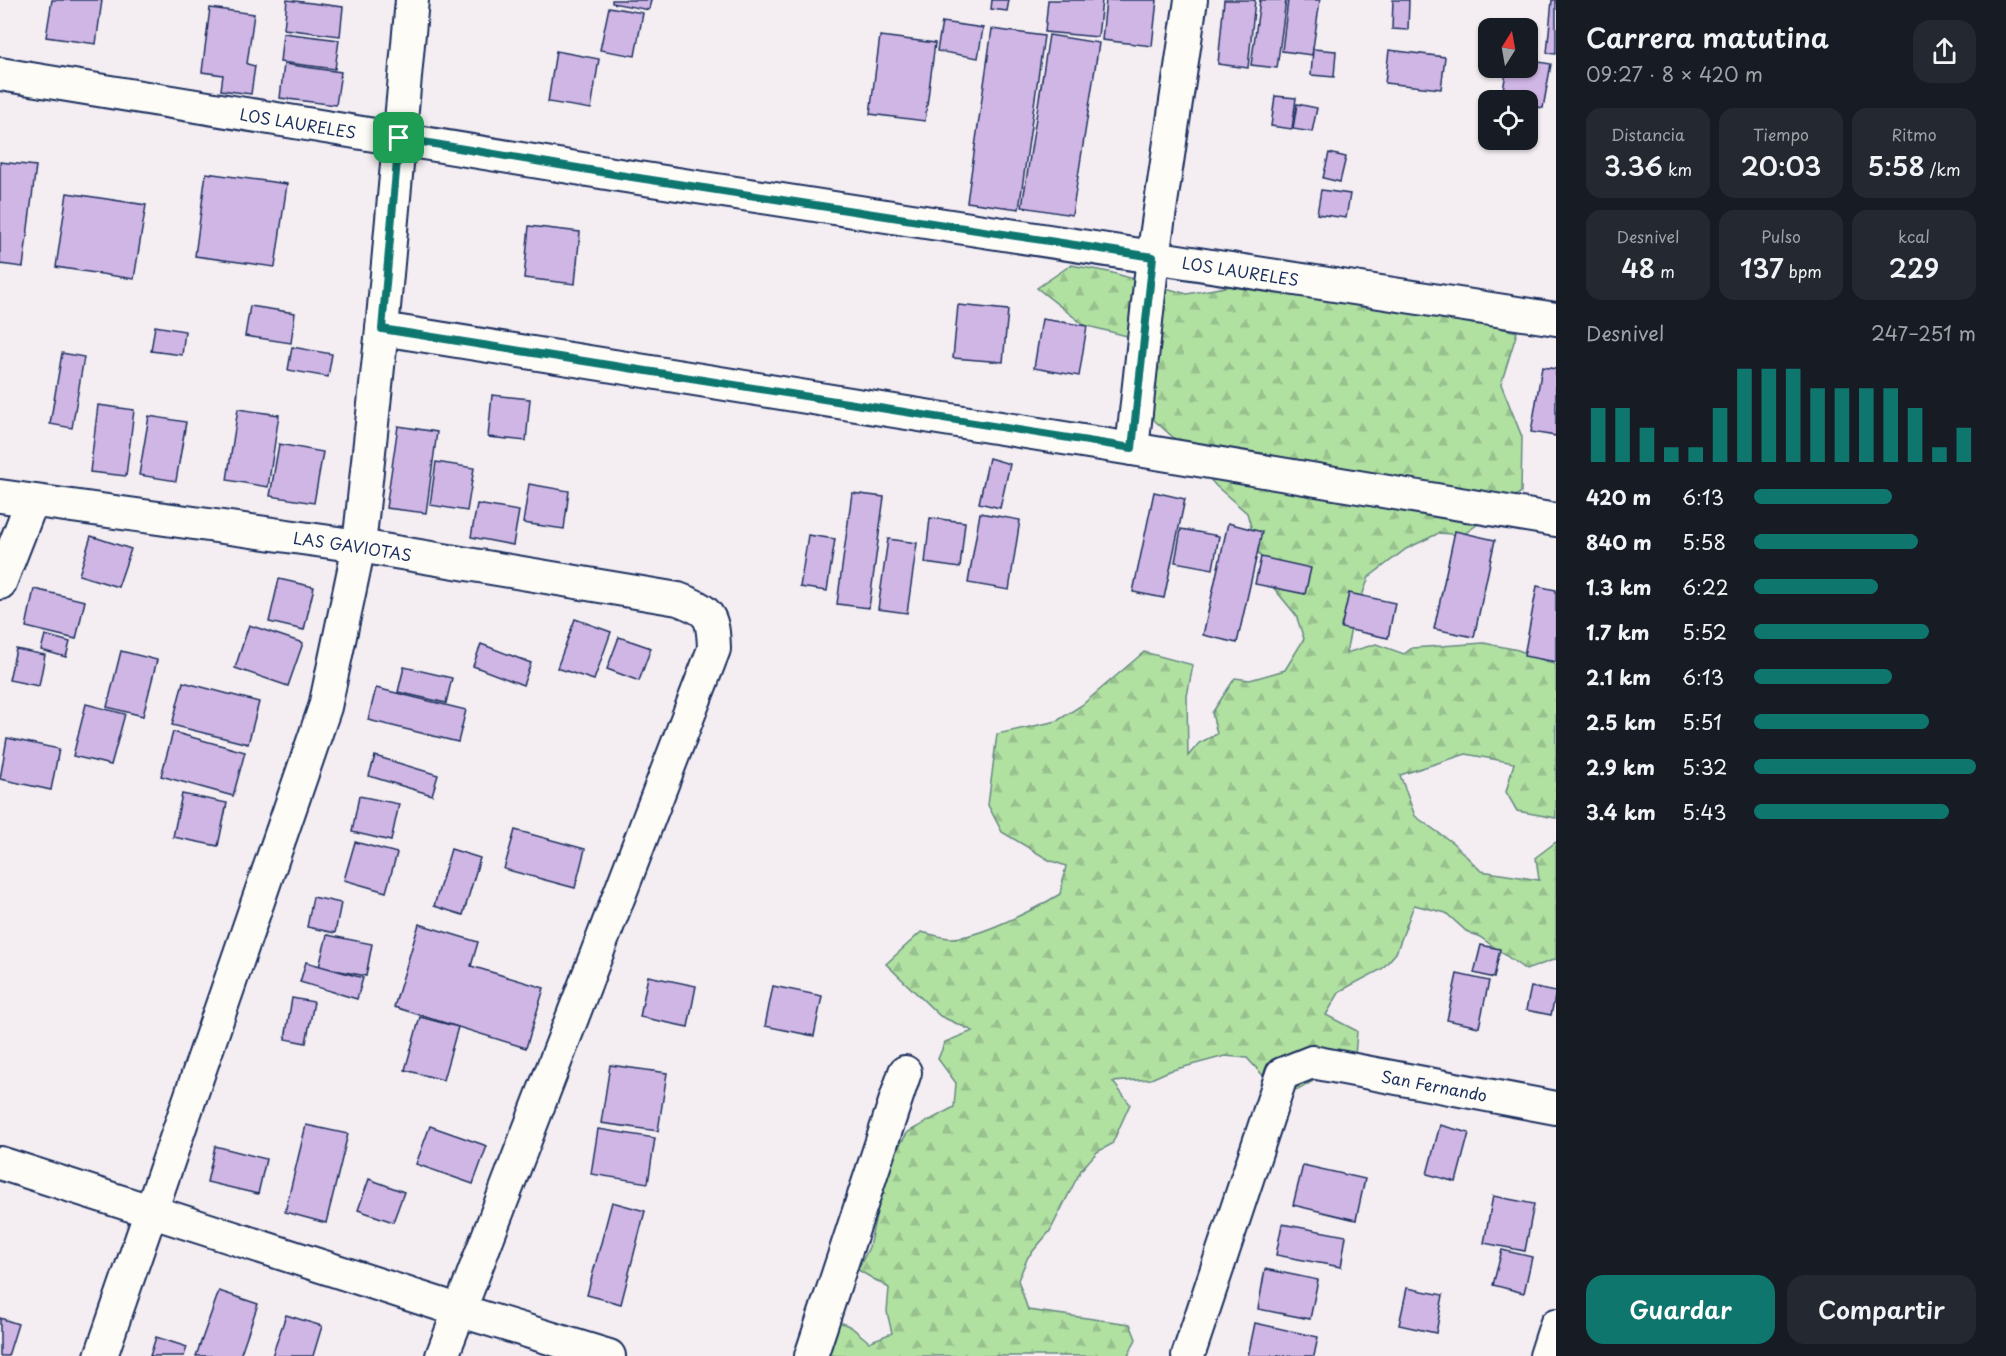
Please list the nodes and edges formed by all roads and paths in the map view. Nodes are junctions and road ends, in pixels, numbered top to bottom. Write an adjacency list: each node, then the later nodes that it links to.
1 (412, 0): 4 (street)
2 (1191, 0): 5 (street)
3 (0, 74): 4 (street, LOS LAURELES)
4 (399, 138): 5 (street, LOS LAURELES); 7 (street)
5 (1153, 257): 6 (street, LOS LAURELES); 8 (street)
6 (1556, 318)
7 (382, 329): 8 (street); 12 (street)
8 (1132, 448): 11 (street)
9 (0, 496): 10 (street, LAS GAVIOTAS)
10 (32, 501): 12 (street, LAS GAVIOTAS); 13 (street)
11 (1556, 520)
12 (360, 546): 17 (street); 18 (street, LAS GAVIOTAS)
13 (0, 583)
14 (905, 1072): 23 (street)
15 (1556, 1108): 24 (street, San Fernando)
16 (0, 1163): 17 (street)
17 (152, 1211): 18 (street); 20 (street)
18 (458, 1310): 21 (street); 22 (street)
19 (1556, 1324): 25 (street)
20 (101, 1356)
21 (442, 1356)
22 (609, 1356)
23 (812, 1356)
24 (1188, 1356)
25 (1546, 1356)

